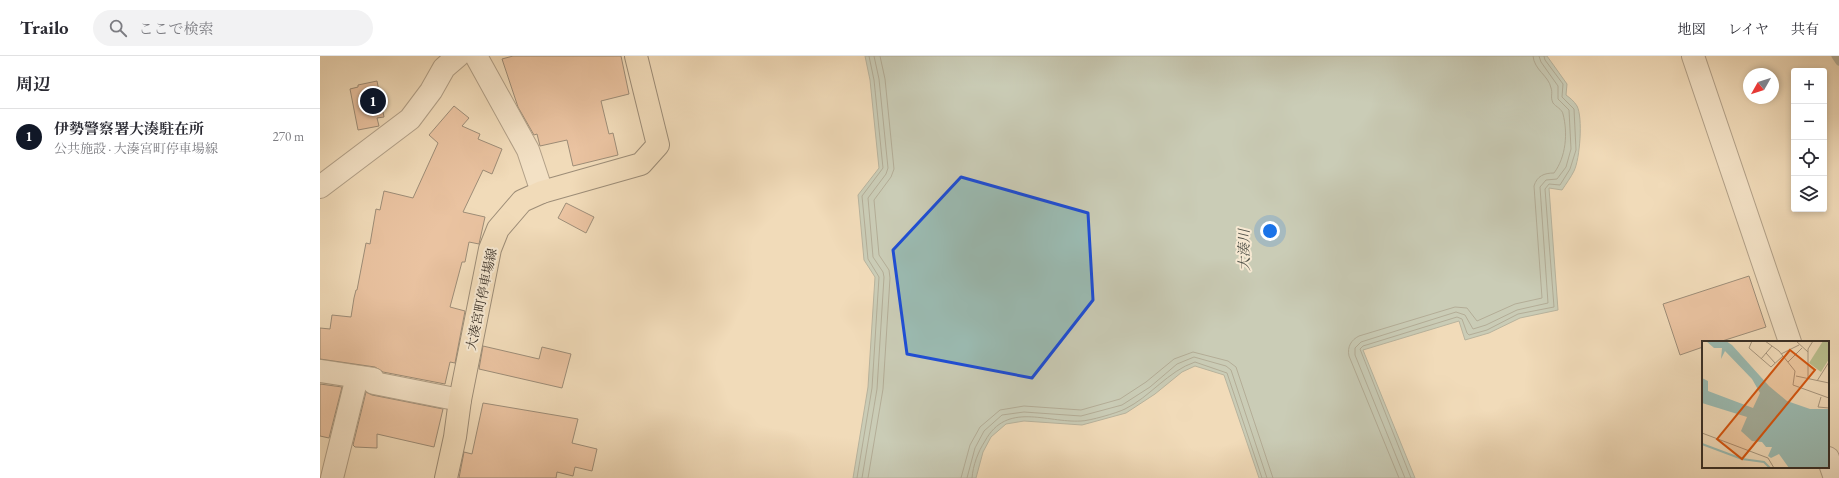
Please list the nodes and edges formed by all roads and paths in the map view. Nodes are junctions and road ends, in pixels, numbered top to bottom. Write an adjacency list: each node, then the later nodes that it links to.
1 (476, 56): 6 (street)
2 (636, 56): 6 (main road, 大湊宮町停車場線)
3 (1693, 56): 7 (street)
4 (452, 57): 5 (street)
5 (320, 186)
6 (542, 192): 10 (main road, 大湊宮町停車場線)
7 (1790, 341)
8 (320, 371): 9 (street)
9 (365, 378): 10 (street); 12 (street)
10 (460, 400): 13 (main road, 大湊宮町停車場線)
11 (1829, 461): 14 (street)
12 (332, 478)
13 (446, 478)
14 (1835, 478)

